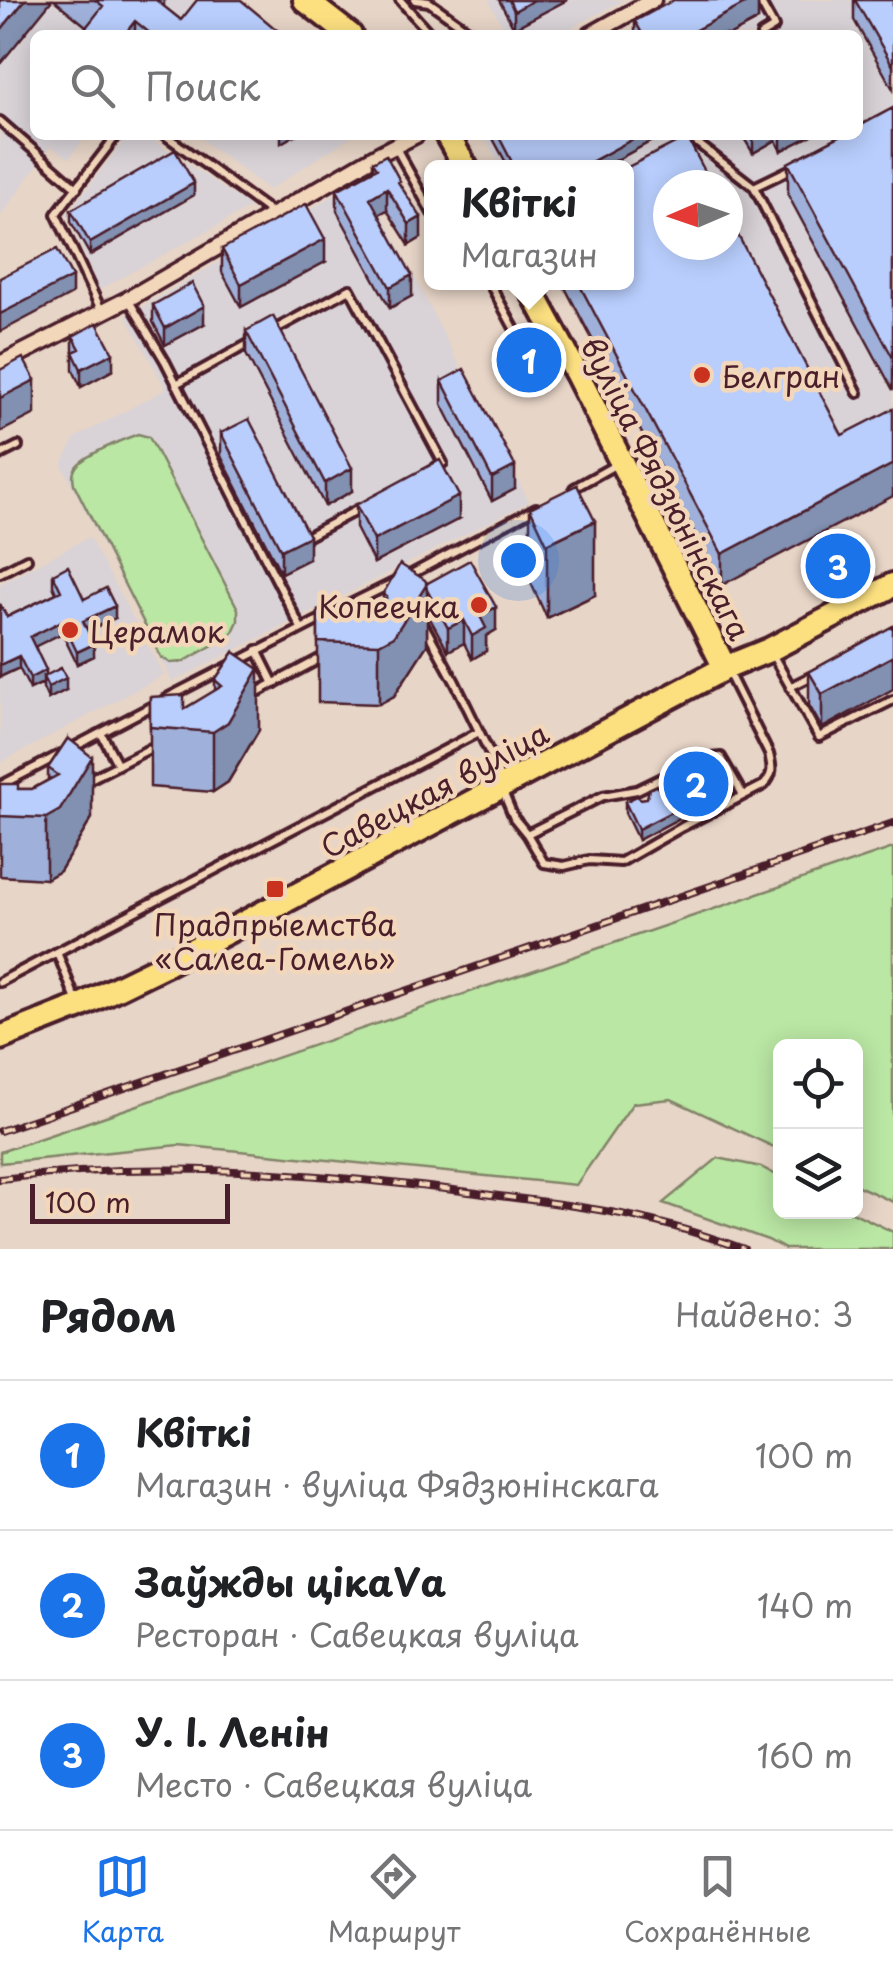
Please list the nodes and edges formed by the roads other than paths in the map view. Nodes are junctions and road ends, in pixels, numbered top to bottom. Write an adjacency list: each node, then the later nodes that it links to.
1 (305, 0): 6 (main road)
2 (400, 0): 7 (lane)
3 (415, 0): 8 (lane)
4 (653, 0): 9 (street)
5 (759, 0): 10 (lane)
6 (344, 30)
7 (427, 30)
8 (468, 30)
9 (599, 30)
10 (769, 30)
11 (0, 121): 18 (lane)
12 (113, 140): 18 (lane)
13 (172, 140): 21 (lane)
14 (407, 140): 16 (street)
15 (692, 140): 19 (lane)
16 (395, 147): 20 (lane); 21 (street)
17 (806, 161): 19 (lane)
18 (76, 188): 25 (lane)
19 (754, 188): 29 (lane)
20 (424, 199)
21 (274, 214): 24 (street)
22 (493, 290): 27 (lane)
23 (532, 290): 27 (main road, вуліца Фядзюнінскага)
24 (128, 299): 25 (street); 28 (lane)
25 (102, 312): 26 (street)
26 (0, 364)
27 (578, 376): 32 (main road, вуліца Фядзюнінскага)
28 (176, 384): 33 (lane); 42 (lane)
29 (858, 393)
30 (18, 446): 31 (lane)
31 (0, 455)
32 (621, 462): 34 (lane); 46 (main road, вуліца Фядзюнінскага)
33 (427, 472)
34 (558, 496)
35 (540, 505): 42 (lane)
36 (361, 508): 37 (lane)
37 (308, 536)
38 (26, 559): 39 (lane)
39 (0, 573)
40 (893, 585): 44 (main road, Савецкая вуліца)
41 (422, 623): 52 (lane)
42 (301, 628): 43 (lane)
43 (257, 650): 48 (lane); 53 (lane)
44 (770, 650): 46 (main road, Савецкая вуліца); 49 (lane)
45 (332, 652): 48 (lane)
46 (725, 668): 59 (main road, Савецкая вуліца); 62 (lane)
47 (824, 670): 49 (lane)
48 (274, 684): 51 (lane)
49 (790, 687): 50 (lane)
50 (893, 700)
51 (237, 703)
52 (479, 732): 59 (lane); 67 (lane)
53 (101, 733): 55 (lane); 58 (lane)
54 (167, 740): 55 (lane)
55 (118, 766): 57 (lane)
56 (657, 780): 60 (lane); 61 (lane); 62 (lane)
57 (81, 783)
58 (0, 786)
59 (502, 787): 65 (lane); 69 (main road, Савецкая вуліца)
60 (637, 790): 63 (lane); 65 (lane)
61 (662, 793)
62 (744, 795): 66 (lane)
63 (643, 803)
64 (658, 830): 66 (lane)
65 (528, 834): 66 (lane)
66 (661, 839)
67 (57, 952): 68 (lane); 69 (lane)
68 (0, 982)
69 (78, 1007): 70 (main road, Савецкая вуліца)
70 (0, 1038)

